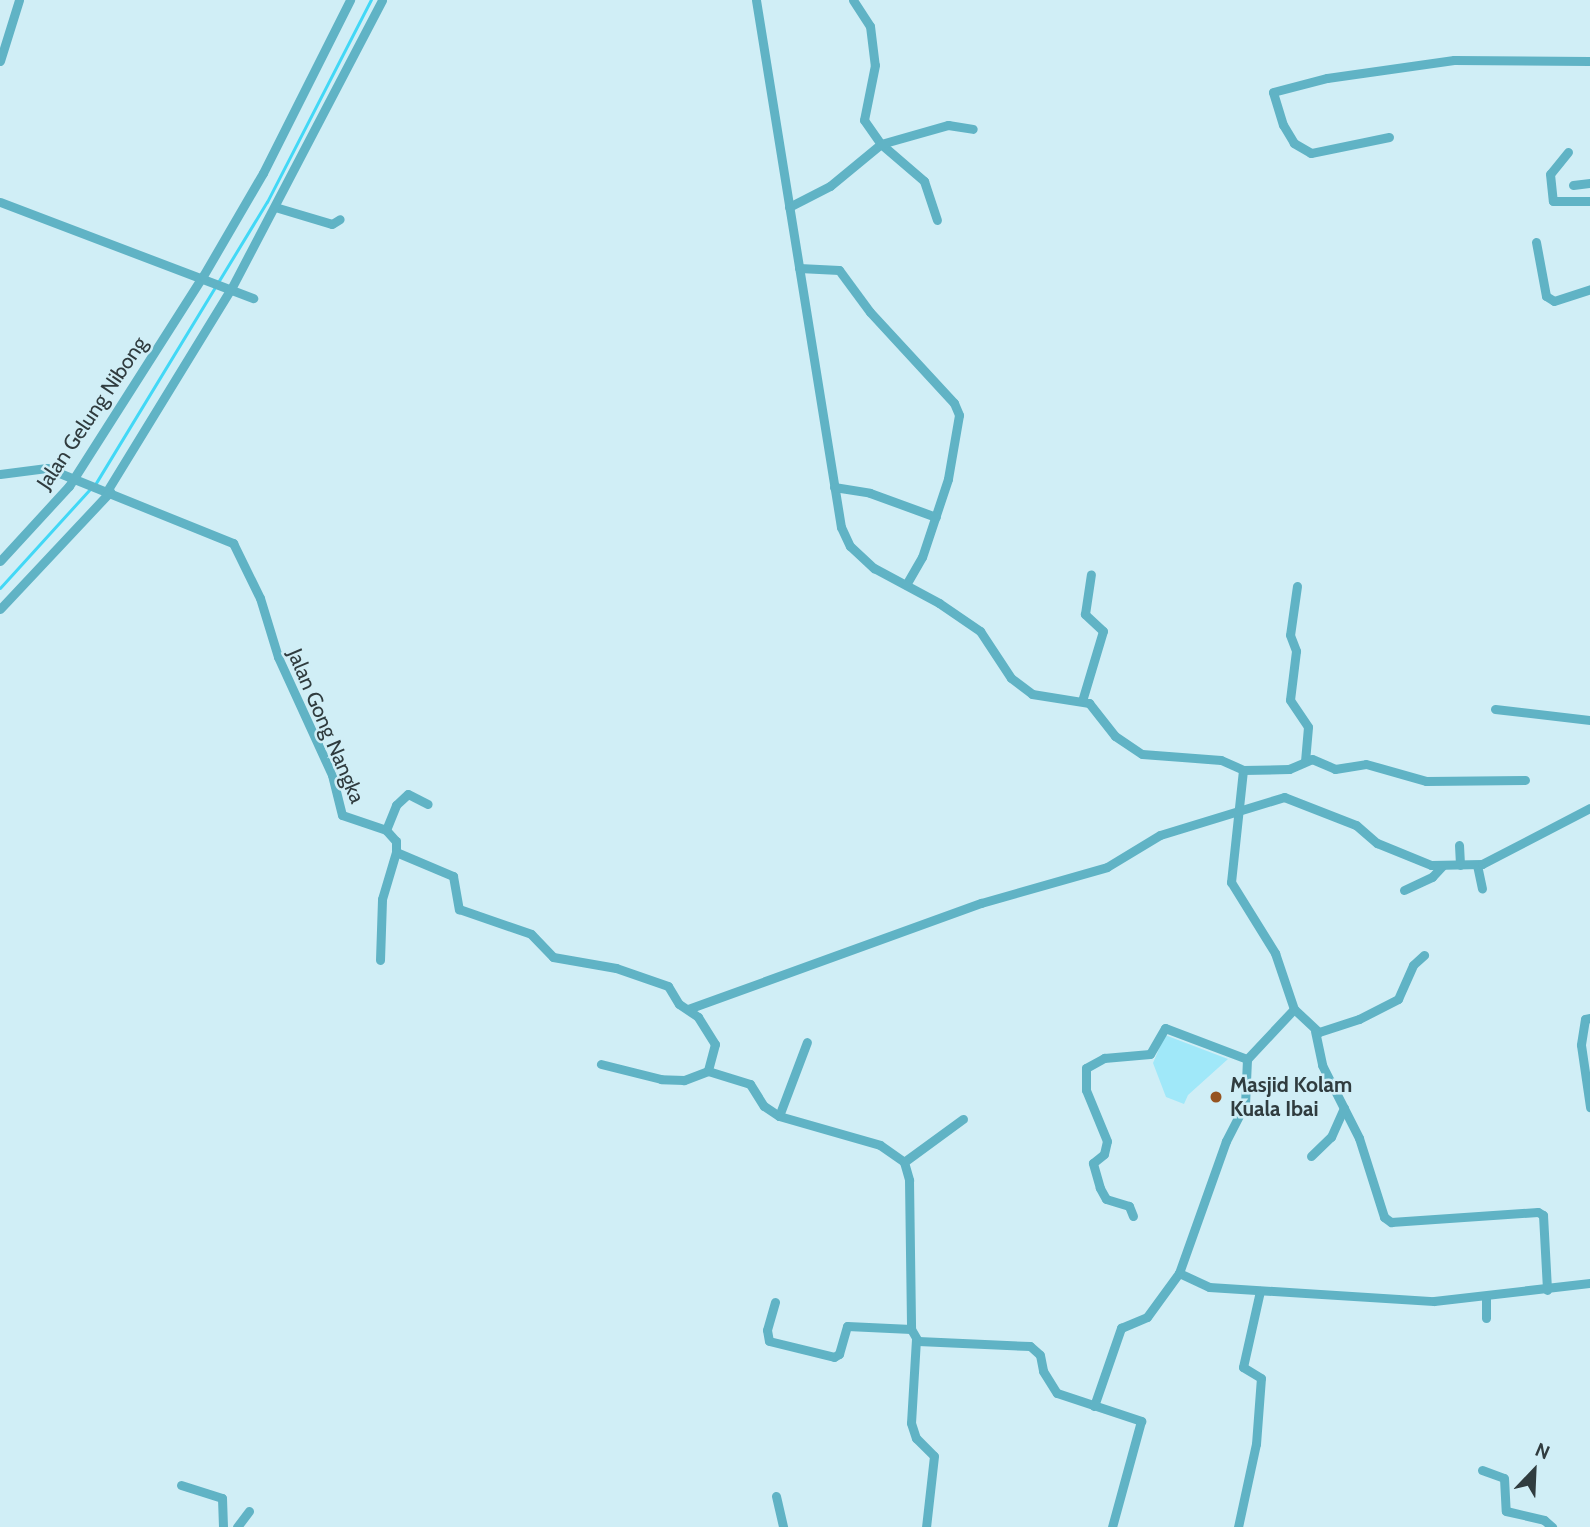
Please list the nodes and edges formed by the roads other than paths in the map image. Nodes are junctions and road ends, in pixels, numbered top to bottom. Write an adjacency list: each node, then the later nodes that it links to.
1 (19, 0): 6 (street)
2 (350, 0): 22 (street, Jalan Gelung Nibong)
3 (382, 0): 17 (street)
4 (756, 0): 16 (street)
5 (853, 0): 10 (street)
6 (0, 61)
7 (1590, 61): 9 (street)
8 (973, 129): 10 (street)
9 (1390, 137)
10 (881, 144): 16 (street); 19 (street)
11 (1568, 152): 14 (street)
12 (1590, 183): 13 (street)
13 (1573, 185)
14 (1590, 201)
15 (0, 202): 22 (street)
16 (789, 206): 21 (street)
17 (275, 207): 18 (street); 23 (street)
18 (340, 219)
19 (937, 220)
20 (1536, 242): 24 (street)
21 (799, 268): 28 (street); 30 (street)
22 (205, 276): 23 (street); 27 (street, Jalan Gelung Nibong)
23 (230, 289): 25 (street); 29 (street)
24 (1590, 289)
25 (253, 298)
26 (0, 474): 27 (street)
27 (79, 478): 29 (street); 31 (street, Jalan Gelung Nibong)
28 (834, 487): 30 (street); 33 (street)
29 (107, 491): 35 (street); 45 (street, Jalan Gong Nangka)
30 (936, 517): 33 (street)
31 (0, 561)
32 (1091, 575): 36 (street)
33 (906, 585): 36 (street)
34 (1297, 586): 39 (street)
35 (0, 609)
36 (1082, 701): 40 (street)
37 (1495, 709): 38 (street)
38 (1590, 720)
39 (1305, 760): 40 (street); 41 (street)
40 (1243, 770): 44 (street)
41 (1525, 780)
42 (428, 804): 45 (street)
43 (1590, 808): 50 (street)
44 (1239, 812): 48 (street); 55 (street); 56 (street)
45 (386, 830): 47 (street)
46 (1459, 845): 49 (street)
47 (396, 852): 54 (street); 55 (street)
48 (1443, 865): 49 (street); 52 (street)
49 (1460, 865): 50 (street)
50 (1476, 865): 51 (street)
51 (1482, 888)
52 (1404, 890)
53 (1424, 955): 58 (street)
54 (380, 960)
55 (688, 1009): 62 (street)
56 (1294, 1009): 58 (street); 60 (street)
57 (1590, 1018): 63 (street)
58 (1315, 1031): 65 (street)
59 (807, 1042): 66 (street)
60 (1247, 1059): 70 (street); 71 (street)
61 (601, 1064): 62 (street)
62 (712, 1072): 66 (street)
63 (1587, 1076): 64 (street)
64 (1590, 1107)
65 (1344, 1108): 68 (street); 73 (street)
66 (779, 1116): 69 (street)
67 (963, 1119): 69 (street)
68 (1311, 1156)
69 (904, 1162): 78 (street)
70 (1133, 1216)
71 (1179, 1273): 74 (street); 80 (street)
72 (1590, 1283): 73 (street)
73 (1547, 1290): 75 (street)
74 (1260, 1291): 75 (street); 90 (street)
75 (1486, 1296): 77 (street)
76 (775, 1302): 78 (street)
77 (1486, 1318)
78 (911, 1329): 79 (street)
79 (916, 1339): 80 (street); 88 (street)
80 (1094, 1406): 89 (street)
81 (1482, 1470): 91 (street)
82 (181, 1485): 85 (street)
83 (776, 1496): 87 (street)
84 (249, 1511): 86 (street)
85 (223, 1527)
86 (237, 1527)
87 (783, 1527)
88 (926, 1527)
89 (1112, 1527)
90 (1238, 1527)
91 (1552, 1527)

